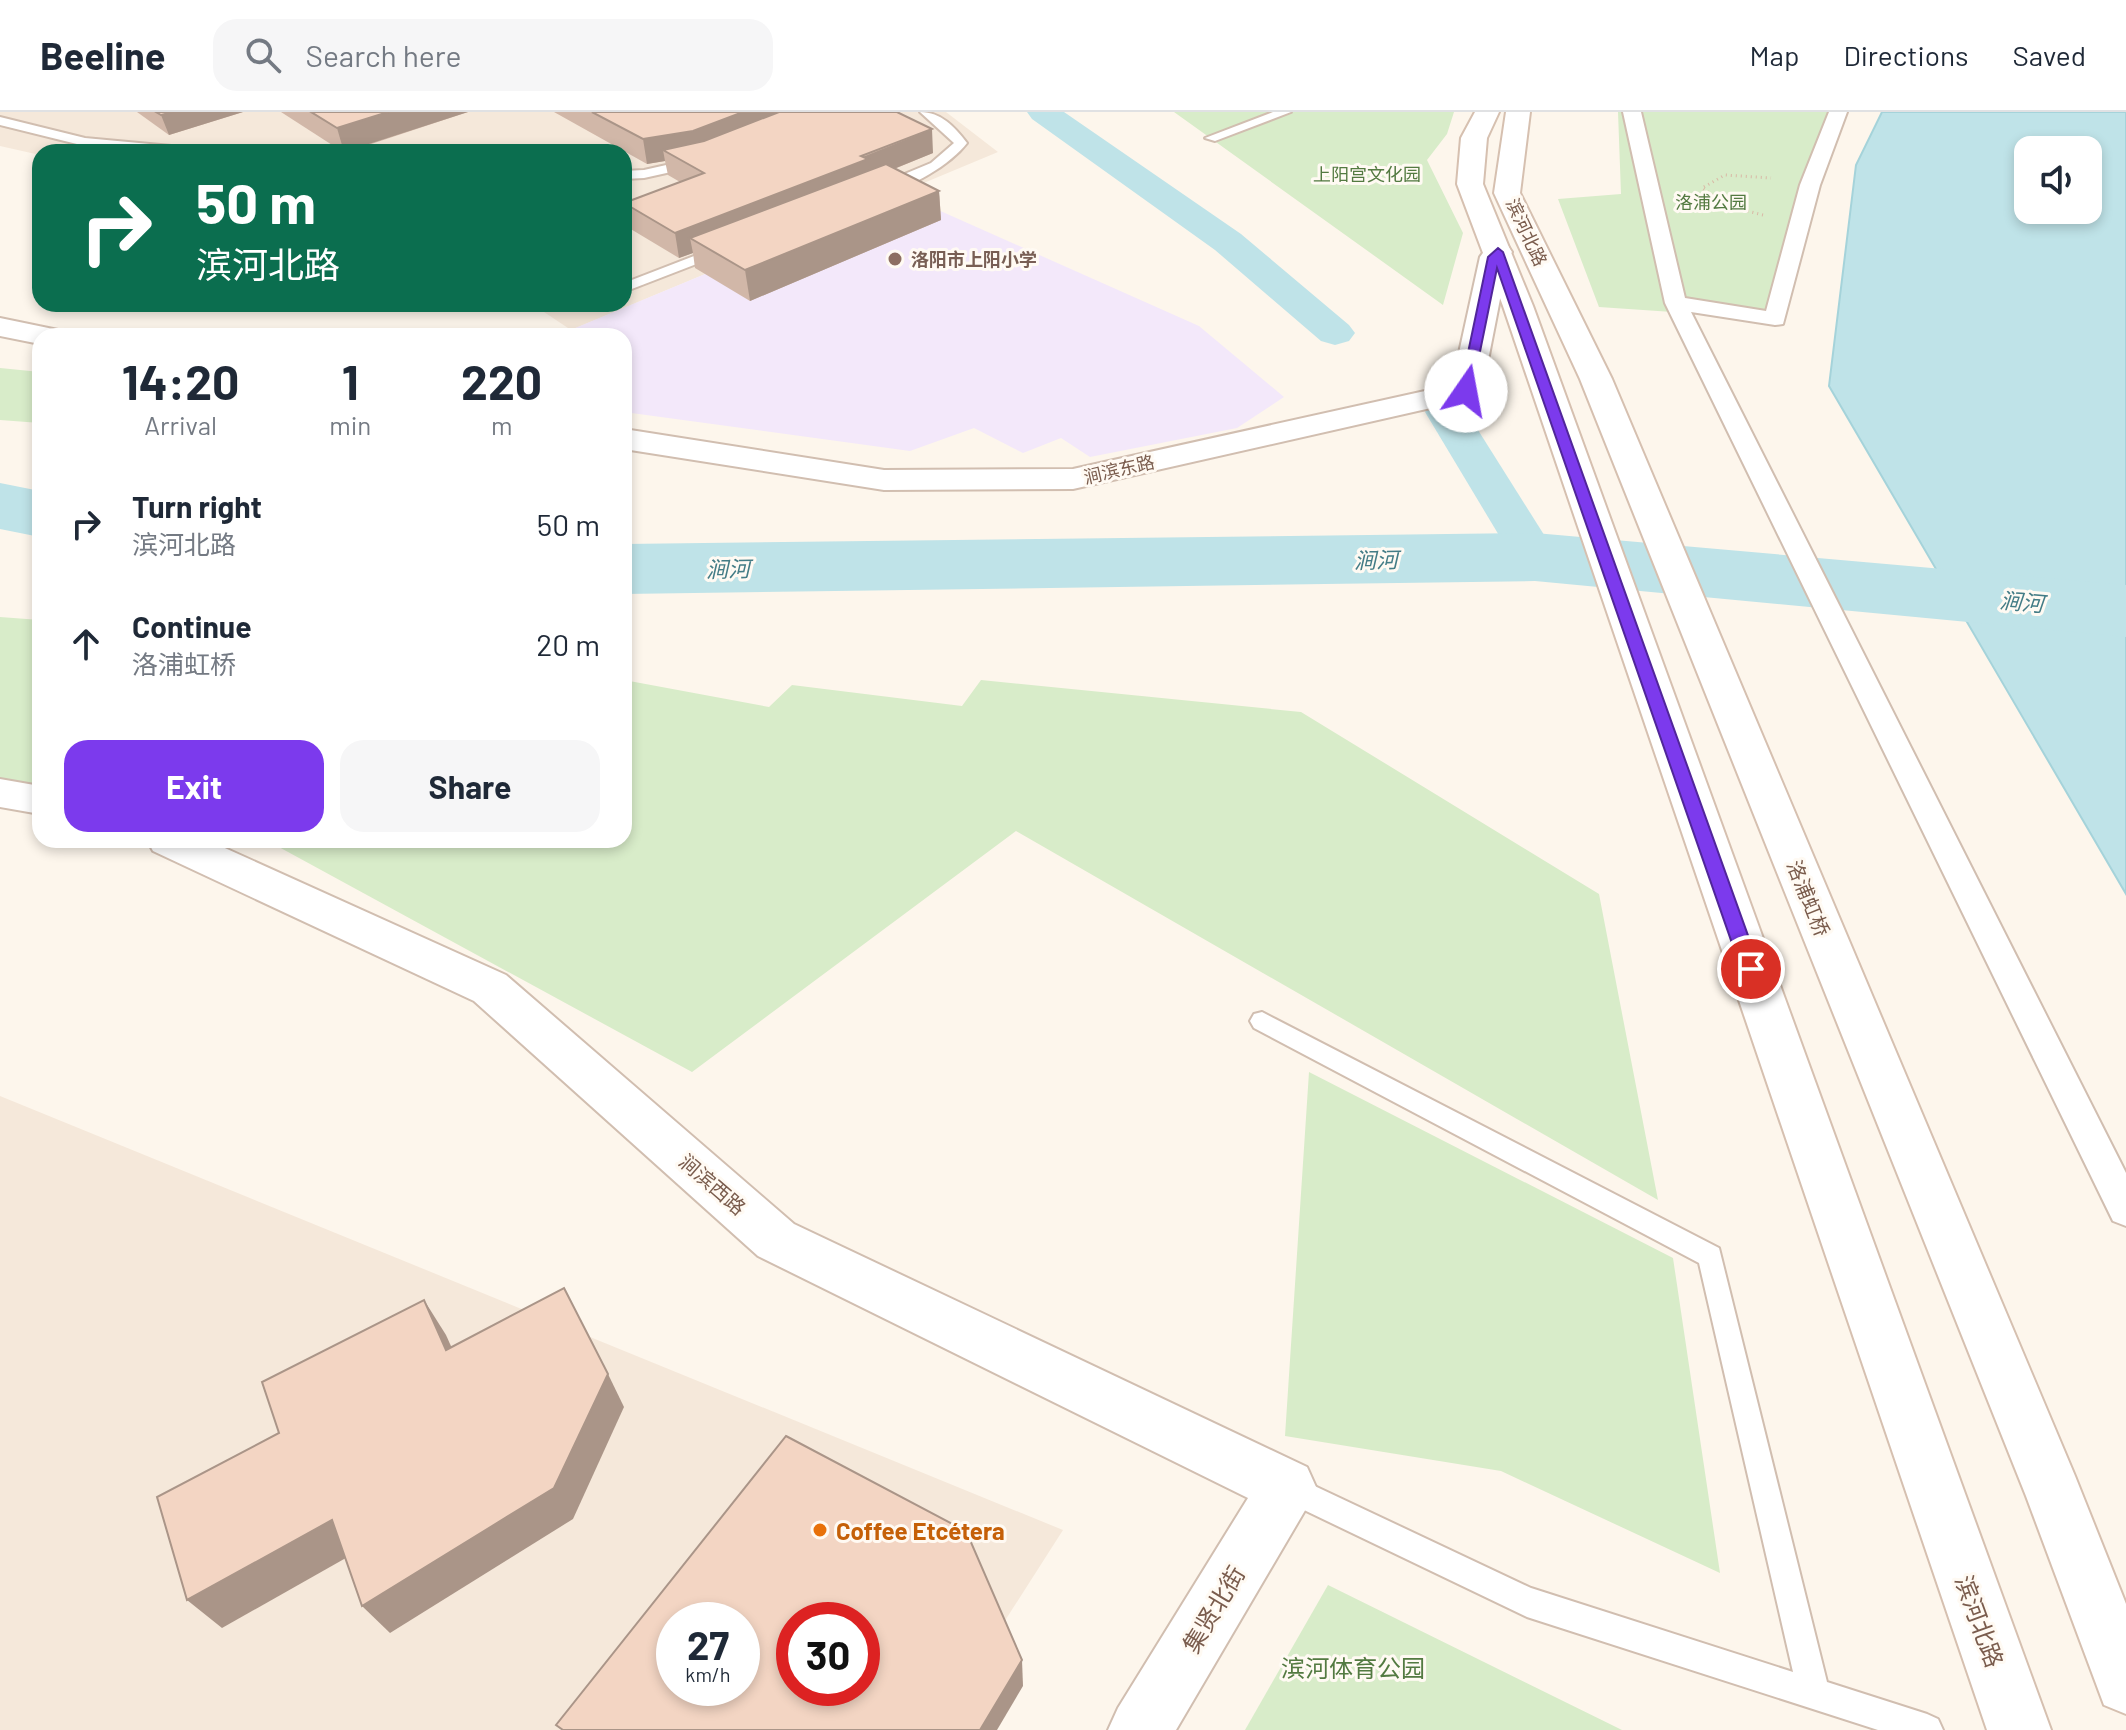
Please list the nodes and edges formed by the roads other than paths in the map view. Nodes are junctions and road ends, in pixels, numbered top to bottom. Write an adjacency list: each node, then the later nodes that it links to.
1 (926, 112): 12 (lane)
2 (1285, 112): 8 (lane)
3 (1487, 112): 14 (main road, 滨河北路)
4 (1518, 112): 16 (main road, 滨河北路)
5 (1632, 112): 17 (street)
6 (1838, 112): 17 (street)
7 (0, 121): 9 (lane)
8 (1211, 138)
9 (107, 144)
10 (710, 157): 11 (lane)
11 (632, 175)
12 (867, 194)
13 (738, 243): 15 (lane)
14 (1498, 252): 20 (main road, 涧滨东路); 31 (main road, 滨河北路)
15 (632, 285)
16 (1560, 302): 27 (main road, 洛浦虹桥)
17 (1676, 303): 25 (street)
18 (0, 327): 19 (main road)
19 (32, 333)
20 (632, 440)
21 (0, 793): 22 (main road)
22 (32, 799)
23 (185, 848): 26 (main road, 涧滨西路)
24 (1262, 1021): 28 (lane)
25 (2126, 1210)
26 (1287, 1487): 28 (lane); 29 (main road, 集贤北街)
27 (2126, 1683)
28 (1814, 1695): 30 (lane)
29 (1140, 1730)
30 (1927, 1730)
31 (2019, 1730)

